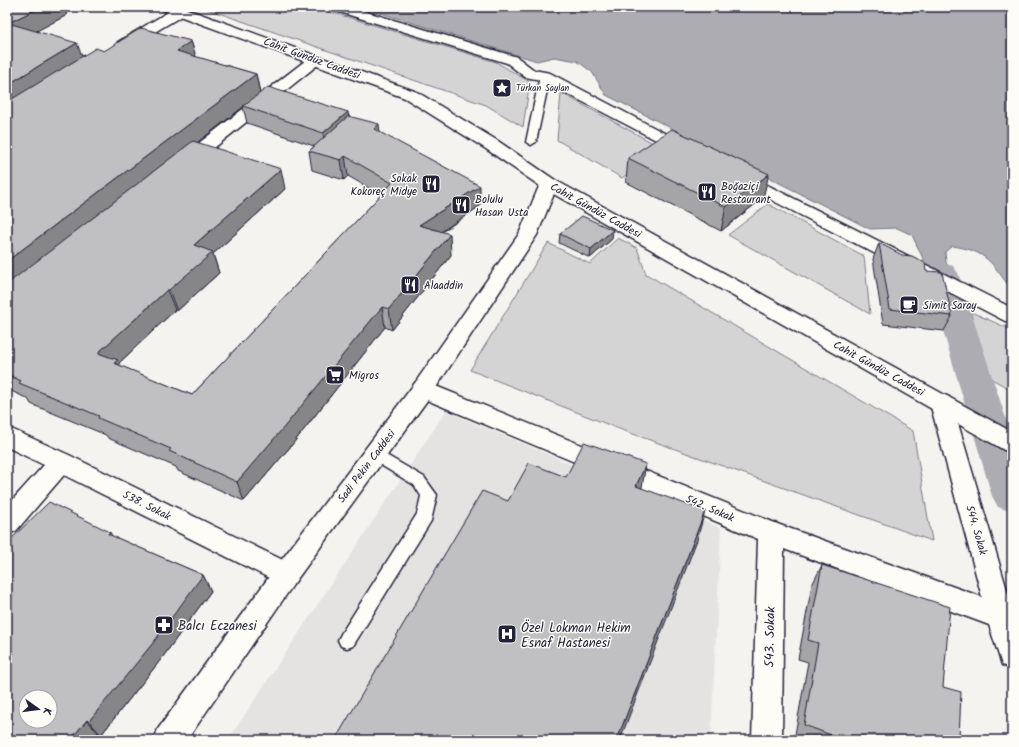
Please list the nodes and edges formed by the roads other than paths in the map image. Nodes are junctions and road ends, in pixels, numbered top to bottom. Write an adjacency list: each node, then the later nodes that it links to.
1 (338, 7): 5 (street)
2 (174, 9): 3 (street); 4 (street, Cahit Gündüz Caddesi)
3 (114, 51)
4 (316, 60): 9 (street); 10 (street, Cahit Gündüz Caddesi)
5 (545, 76): 6 (lane); 7 (street)
6 (531, 142)
7 (700, 156)
8 (728, 171): 11 (street)
9 (169, 174)
10 (549, 184): 12 (street, Sadi Pekin Caddesi); 13 (street, Cahit Gündüz Caddesi)
11 (1012, 316)
12 (423, 389): 16 (street, Sadi Pekin Caddesi); 19 (street, 542. Sokak)
13 (941, 403): 15 (street, Cahit Gündüz Caddesi); 21 (street, 544. Sokak)
14 (7, 436): 17 (street, 538. Sokak)
15 (1012, 443)
16 (374, 454): 20 (street, Sadi Pekin Caddesi); 22 (lane)
17 (61, 462): 18 (street); 20 (street, 538. Sokak)
18 (7, 523)
19 (771, 533): 21 (street, 542. Sokak); 25 (street, 543. Sokak)
20 (286, 574): 24 (street, Sadi Pekin Caddesi)
21 (1002, 616): 23 (street, 544. Sokak)
22 (347, 640)
23 (1012, 656)
24 (169, 740)
25 (767, 740)

